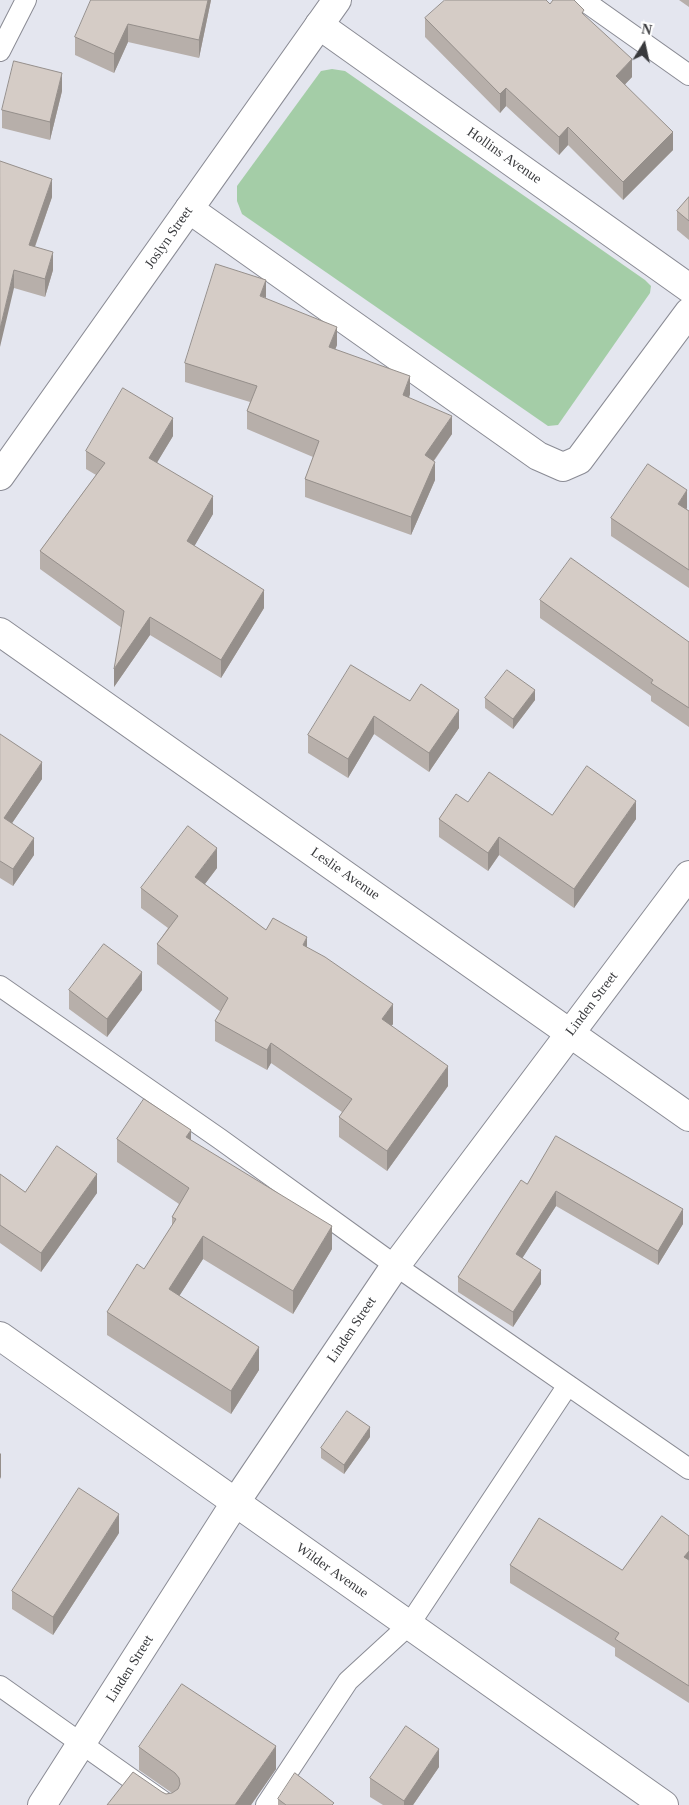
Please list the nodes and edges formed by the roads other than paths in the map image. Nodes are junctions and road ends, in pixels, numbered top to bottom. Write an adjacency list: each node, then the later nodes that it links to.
1 (26, 0): 5 (lane)
2 (337, 0): 4 (street, Joslyn Street)
3 (583, 0): 6 (lane)
4 (319, 26): 7 (street, Joslyn Street); 8 (street, Hollins Avenue)
5 (0, 51)
6 (689, 74)
7 (189, 209): 9 (street); 10 (street, Joslyn Street)
8 (689, 288)
9 (689, 312)
10 (0, 476)
11 (0, 632): 14 (street, Leslie Avenue)
12 (689, 875): 14 (street, Linden Street)
13 (0, 986): 16 (lane)
14 (570, 1033): 15 (street, Leslie Avenue); 16 (street, Linden Street)
15 (689, 1116)
16 (396, 1266): 18 (lane); 20 (street, Linden Street)
17 (0, 1336): 20 (street, Wilder Avenue)
18 (568, 1386): 19 (lane); 21 (lane)
19 (689, 1469)
20 (235, 1503): 21 (street, Wilder Avenue); 23 (street, Linden Street)
21 (409, 1625): 26 (lane); 27 (street, Wilder Avenue)
22 (0, 1686): 23 (lane)
23 (82, 1744): 24 (street, Linden Street); 25 (lane)
24 (42, 1805)
25 (168, 1805)
26 (266, 1805)
27 (664, 1805)

